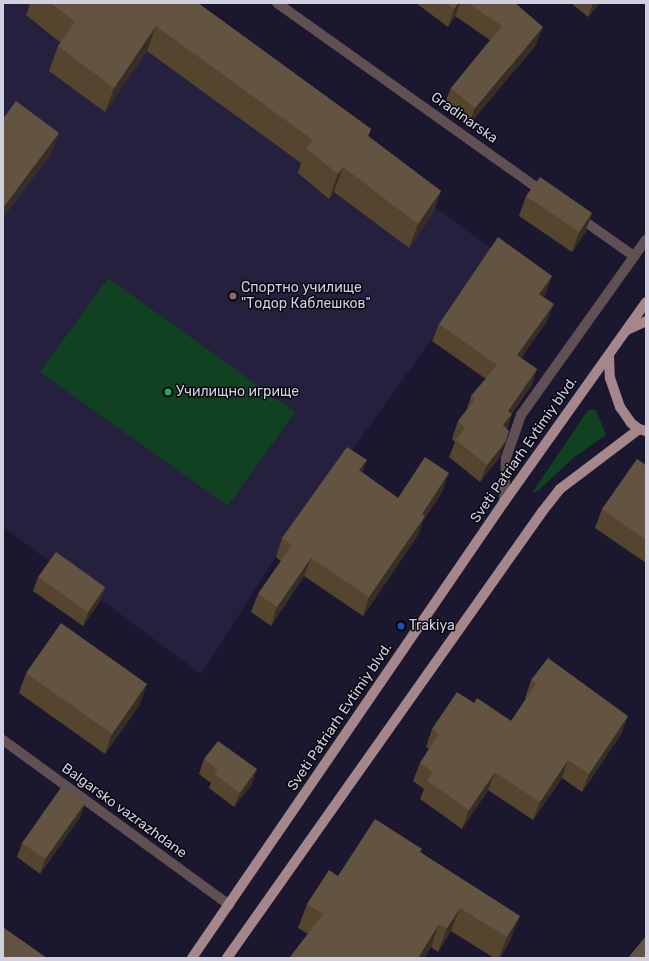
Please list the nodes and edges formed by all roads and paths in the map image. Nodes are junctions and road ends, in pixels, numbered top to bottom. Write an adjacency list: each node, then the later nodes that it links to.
1 (277, 3): 2 (street, Gradinarska)
2 (552, 198)
3 (571, 211): 5 (street)
4 (646, 240): 5 (street)
5 (634, 256): 11 (street)
6 (646, 302): 8 (main road)
7 (646, 321): 8 (main road)
8 (625, 331): 9 (main road, Sveti Patriarh Evtimiy blvd.)
9 (608, 355): 10 (main road); 11 (main road, Sveti Patriarh Evtimiy blvd.)
10 (642, 430): 15 (main road)
11 (504, 502): 13 (main road, Sveti Patriarh Evtimiy blvd.)
12 (3, 740): 13 (street, Balgarsko vazrazhdane)
13 (229, 905): 14 (main road, Sveti Patriarh Evtimiy blvd.)
14 (192, 958)
15 (227, 958)

